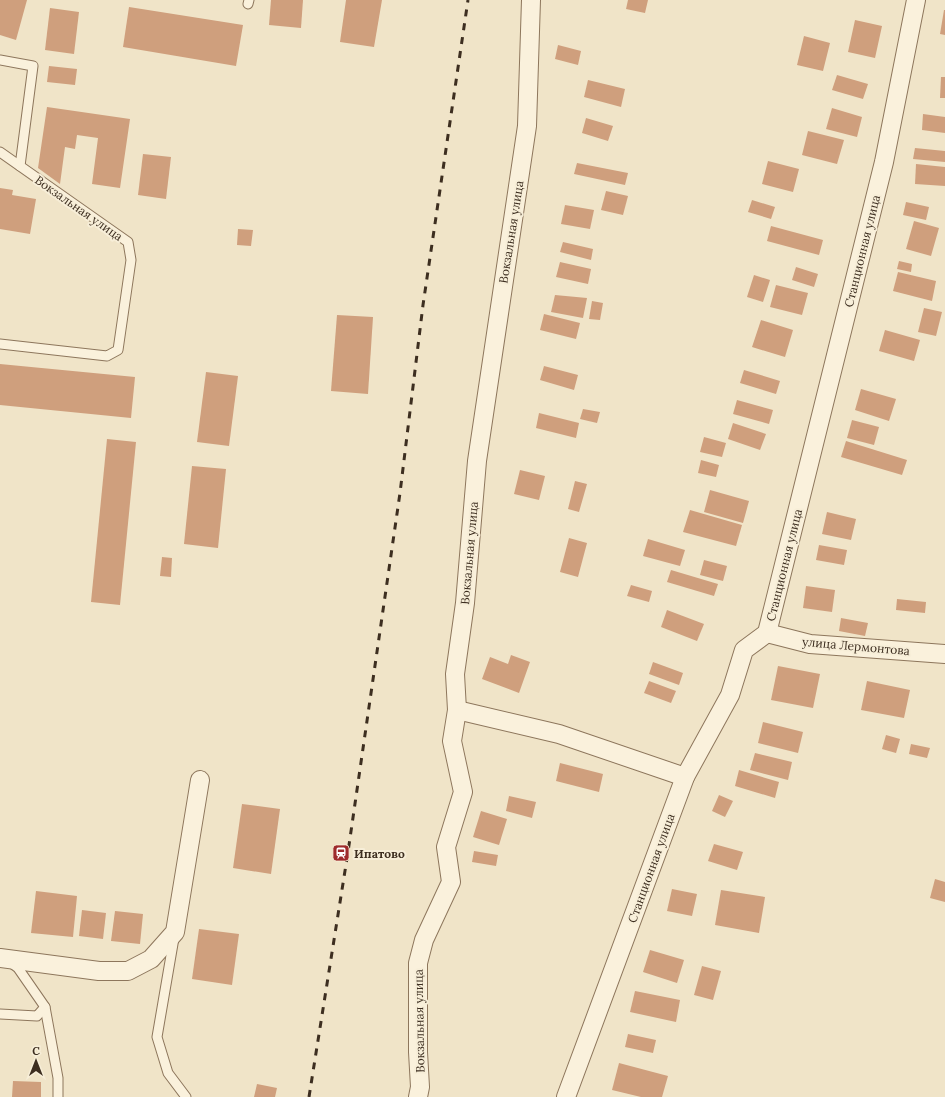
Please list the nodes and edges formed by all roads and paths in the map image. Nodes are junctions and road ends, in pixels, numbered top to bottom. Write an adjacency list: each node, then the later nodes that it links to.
1 (532, 0): 9 (street, Вокзальная улица)
2 (916, 0): 7 (street, Станционная улица)
3 (0, 60): 5 (lane)
4 (0, 152): 5 (lane, Вокзальная улица)
5 (20, 166): 6 (lane, Вокзальная улица)
6 (0, 344)
7 (767, 633): 8 (street, улица Лермонтова); 10 (street, Станционная улица)
8 (945, 654)
9 (457, 710): 10 (street); 18 (street, Вокзальная улица)
10 (685, 776): 19 (street, Станционная улица)
11 (200, 780): 12 (street)
12 (175, 932): 13 (street); 17 (lane)
13 (2, 958): 14 (lane)
14 (44, 1007): 15 (lane); 16 (lane)
15 (0, 1014)
16 (58, 1097)
17 (186, 1097)
18 (418, 1097)
19 (566, 1097)

